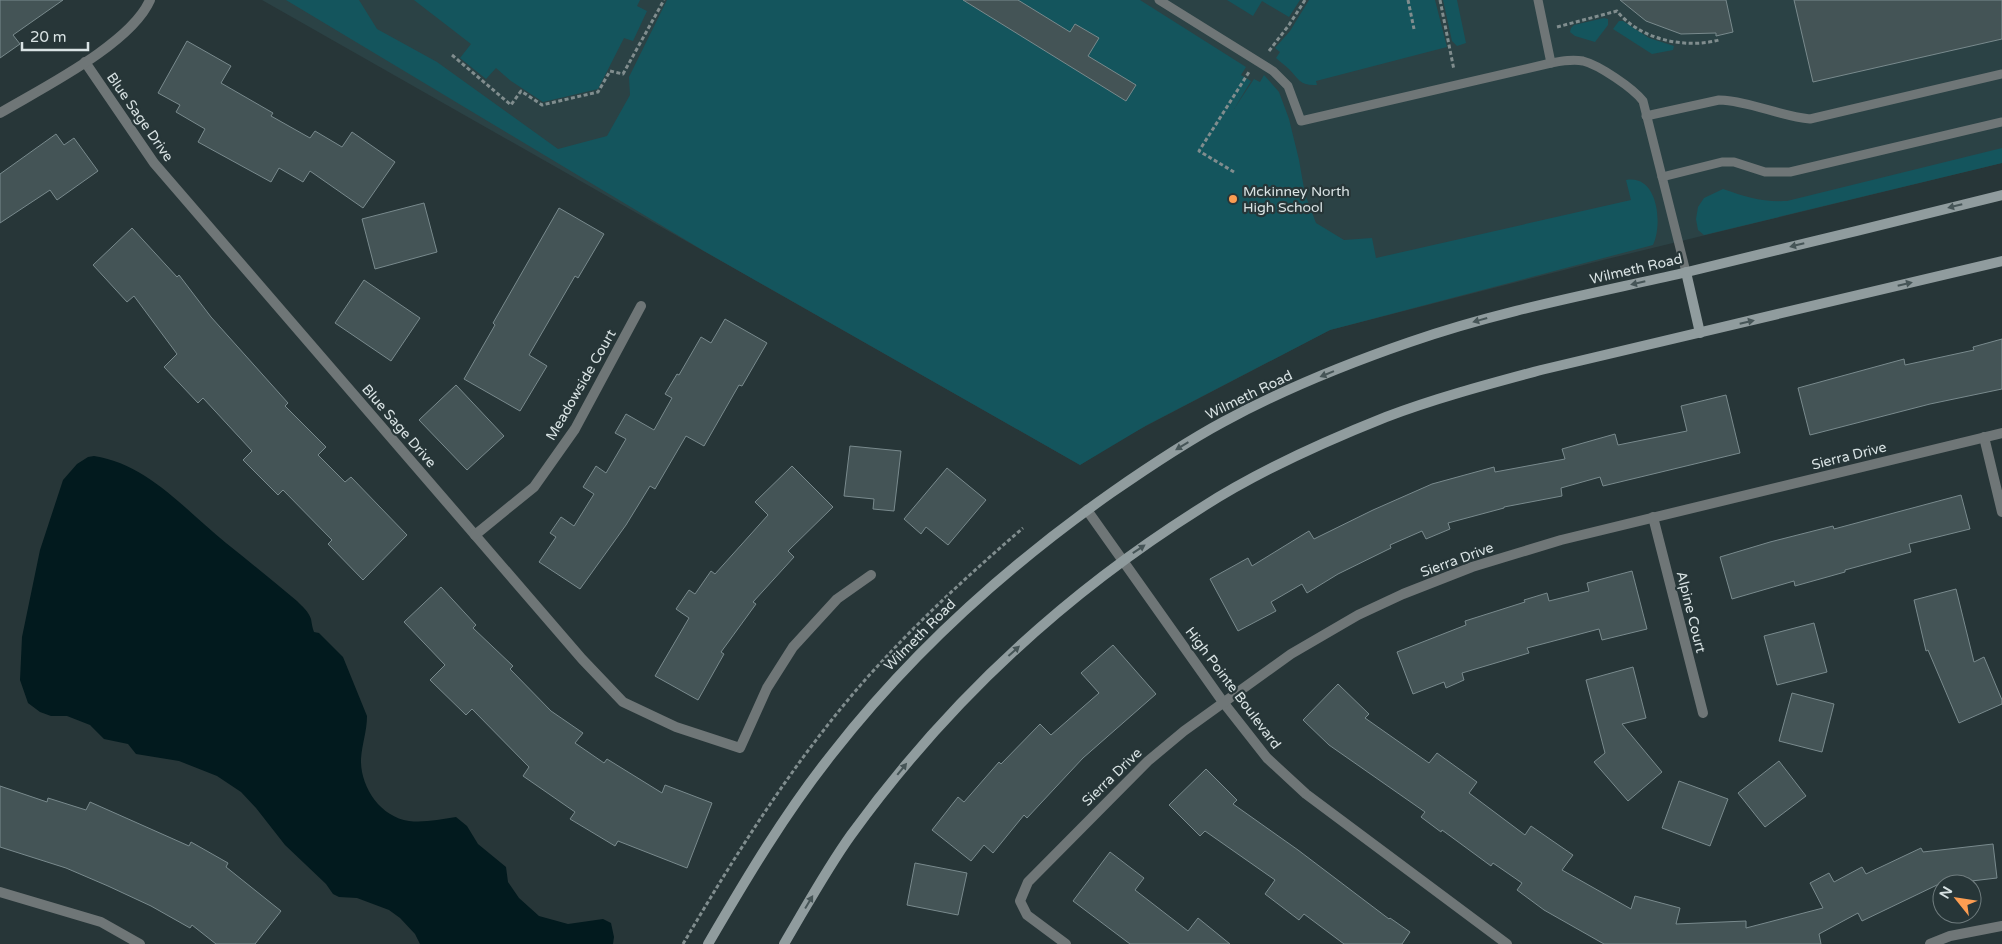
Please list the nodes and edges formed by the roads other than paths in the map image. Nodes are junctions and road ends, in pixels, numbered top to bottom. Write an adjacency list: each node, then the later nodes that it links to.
1 (150, 0): 4 (street)
2 (1158, 0): 5 (lane)
3 (1538, 0): 5 (lane)
4 (85, 62): 7 (street); 21 (street, Blue Sage Drive)
5 (1551, 63): 8 (lane)
6 (2002, 74): 8 (lane)
7 (0, 113)
8 (1646, 116): 10 (lane)
9 (2002, 122): 10 (lane)
10 (1662, 177): 13 (lane)
11 (2002, 195): 13 (main road, Wilmeth Road, one-way to 13)
12 (2002, 261): 15 (main road, one-way to 12)
13 (1686, 272): 15 (main road); 18 (main road, Wilmeth Road, one-way to 18)
14 (642, 306): 21 (street, Meadowside Court)
15 (1700, 333): 22 (main road, one-way to 15)
16 (2002, 433): 17 (street, Sierra Drive)
17 (1984, 438): 19 (street); 20 (street, Sierra Drive)
18 (1087, 510): 22 (street, High Pointe Boulevard); 29 (main road, Wilmeth Road)
19 (2002, 512)
20 (1653, 517): 24 (street, Sierra Drive); 25 (street, Alpine Court)
21 (475, 536): 23 (street, Blue Sage Drive)
22 (1123, 560): 24 (street, High Pointe Boulevard); 30 (main road, one-way to 22)
23 (871, 576)
24 (1223, 702): 31 (street, Sierra Drive); 32 (street, High Pointe Boulevard)
25 (1703, 713)
26 (0, 892): 28 (street)
27 (2002, 926): 33 (street)
28 (140, 944)
29 (708, 944)
30 (784, 944)
31 (1066, 944)
32 (1507, 944)
33 (1930, 944)

